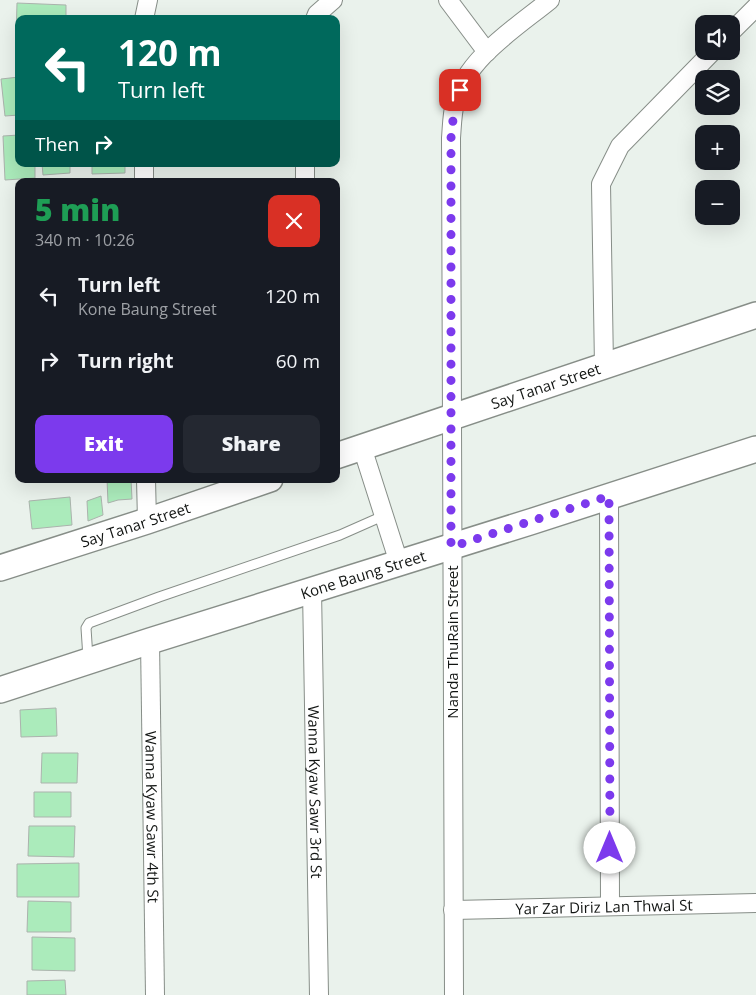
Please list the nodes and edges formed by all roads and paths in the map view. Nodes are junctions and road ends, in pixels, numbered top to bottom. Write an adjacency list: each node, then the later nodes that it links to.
1 (148, 0): 6 (street)
2 (333, 0): 7 (street)
3 (448, 0): 9 (street)
4 (550, 0): 9 (street, Nanda ThuRain Street)
5 (756, 7): 8 (street)
6 (145, 15)
7 (317, 15)
8 (740, 23)
9 (486, 52): 13 (street, Nanda ThuRain Street)
10 (704, 60): 12 (street)
11 (756, 315): 12 (street, Say Tanar Street)
12 (604, 366): 13 (street, Say Tanar Street)
13 (452, 417): 14 (street, Say Tanar Street); 22 (street, Nanda ThuRain Street)
14 (362, 447): 16 (street, Say Tanar Street); 20 (street)
15 (756, 449): 19 (street, Kone Baung Street)
16 (340, 455)
17 (146, 483): 21 (street)
18 (258, 483): 21 (street, Say Tanar Street)
19 (609, 496): 22 (street, Kone Baung Street); 30 (street)
20 (383, 516): 23 (street); 27 (lane)
21 (147, 521): 24 (street, Say Tanar Street)
22 (451, 547): 23 (street, Kone Baung Street); 31 (street, Nanda ThuRain Street)
23 (398, 563): 25 (street, Kone Baung Street)
24 (0, 568)
25 (312, 590): 26 (street, Kone Baung Street); 33 (street, Wanna Kyaw Sawr 3rd St)
26 (150, 641): 27 (street, Kone Baung Street); 32 (street, Wanna Kyaw Sawr 4th St)
27 (88, 661): 28 (street, Kone Baung Street)
28 (0, 690)
29 (756, 903): 30 (street, Yar Zar Diriz Lan Thwal St)
30 (610, 906): 31 (street, Yar Zar Diriz Lan Thwal St)
31 (454, 910): 34 (street, Nanda ThuRain Street)
32 (155, 995)
33 (319, 995)
34 (454, 995)

